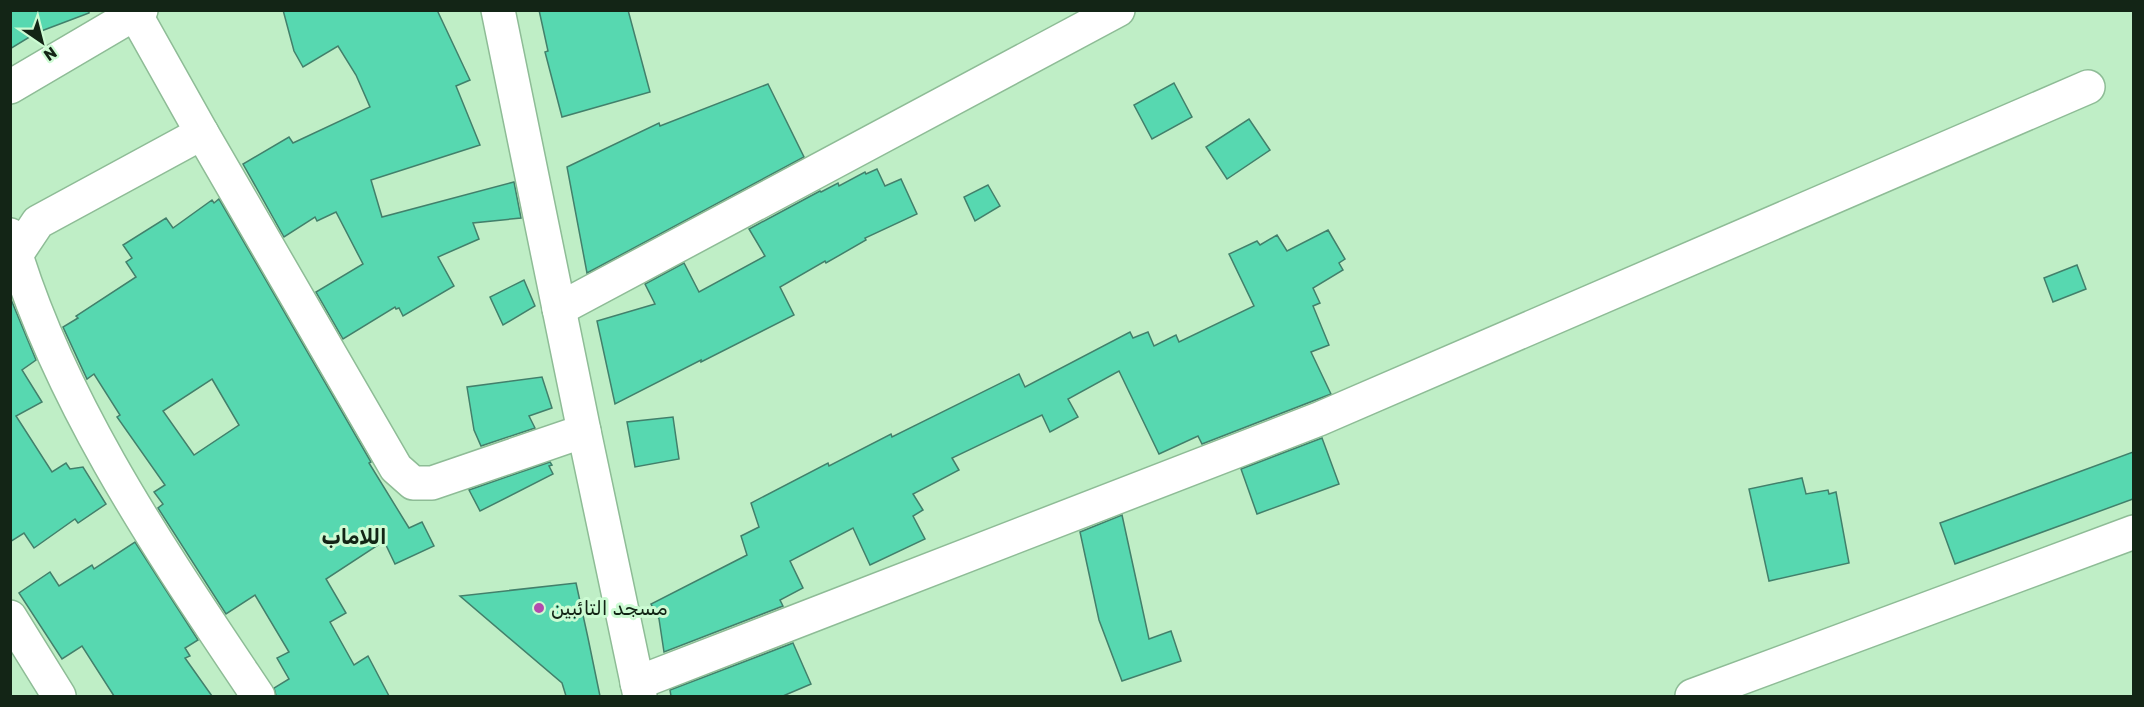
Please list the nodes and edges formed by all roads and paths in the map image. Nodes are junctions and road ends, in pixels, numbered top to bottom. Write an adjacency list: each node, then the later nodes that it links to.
1 (498, 10): 8 (street)
2 (1118, 10): 8 (street)
3 (136, 11): 4 (street); 6 (street)
4 (10, 87)
5 (2088, 87): 12 (street)
6 (202, 133): 7 (street); 9 (street)
7 (13, 245): 14 (street)
8 (559, 309): 9 (street)
9 (584, 431): 12 (street)
10 (2133, 532): 15 (street)
11 (10, 617): 13 (street)
12 (639, 690)
13 (59, 696)
14 (258, 696)
15 (1692, 696)

